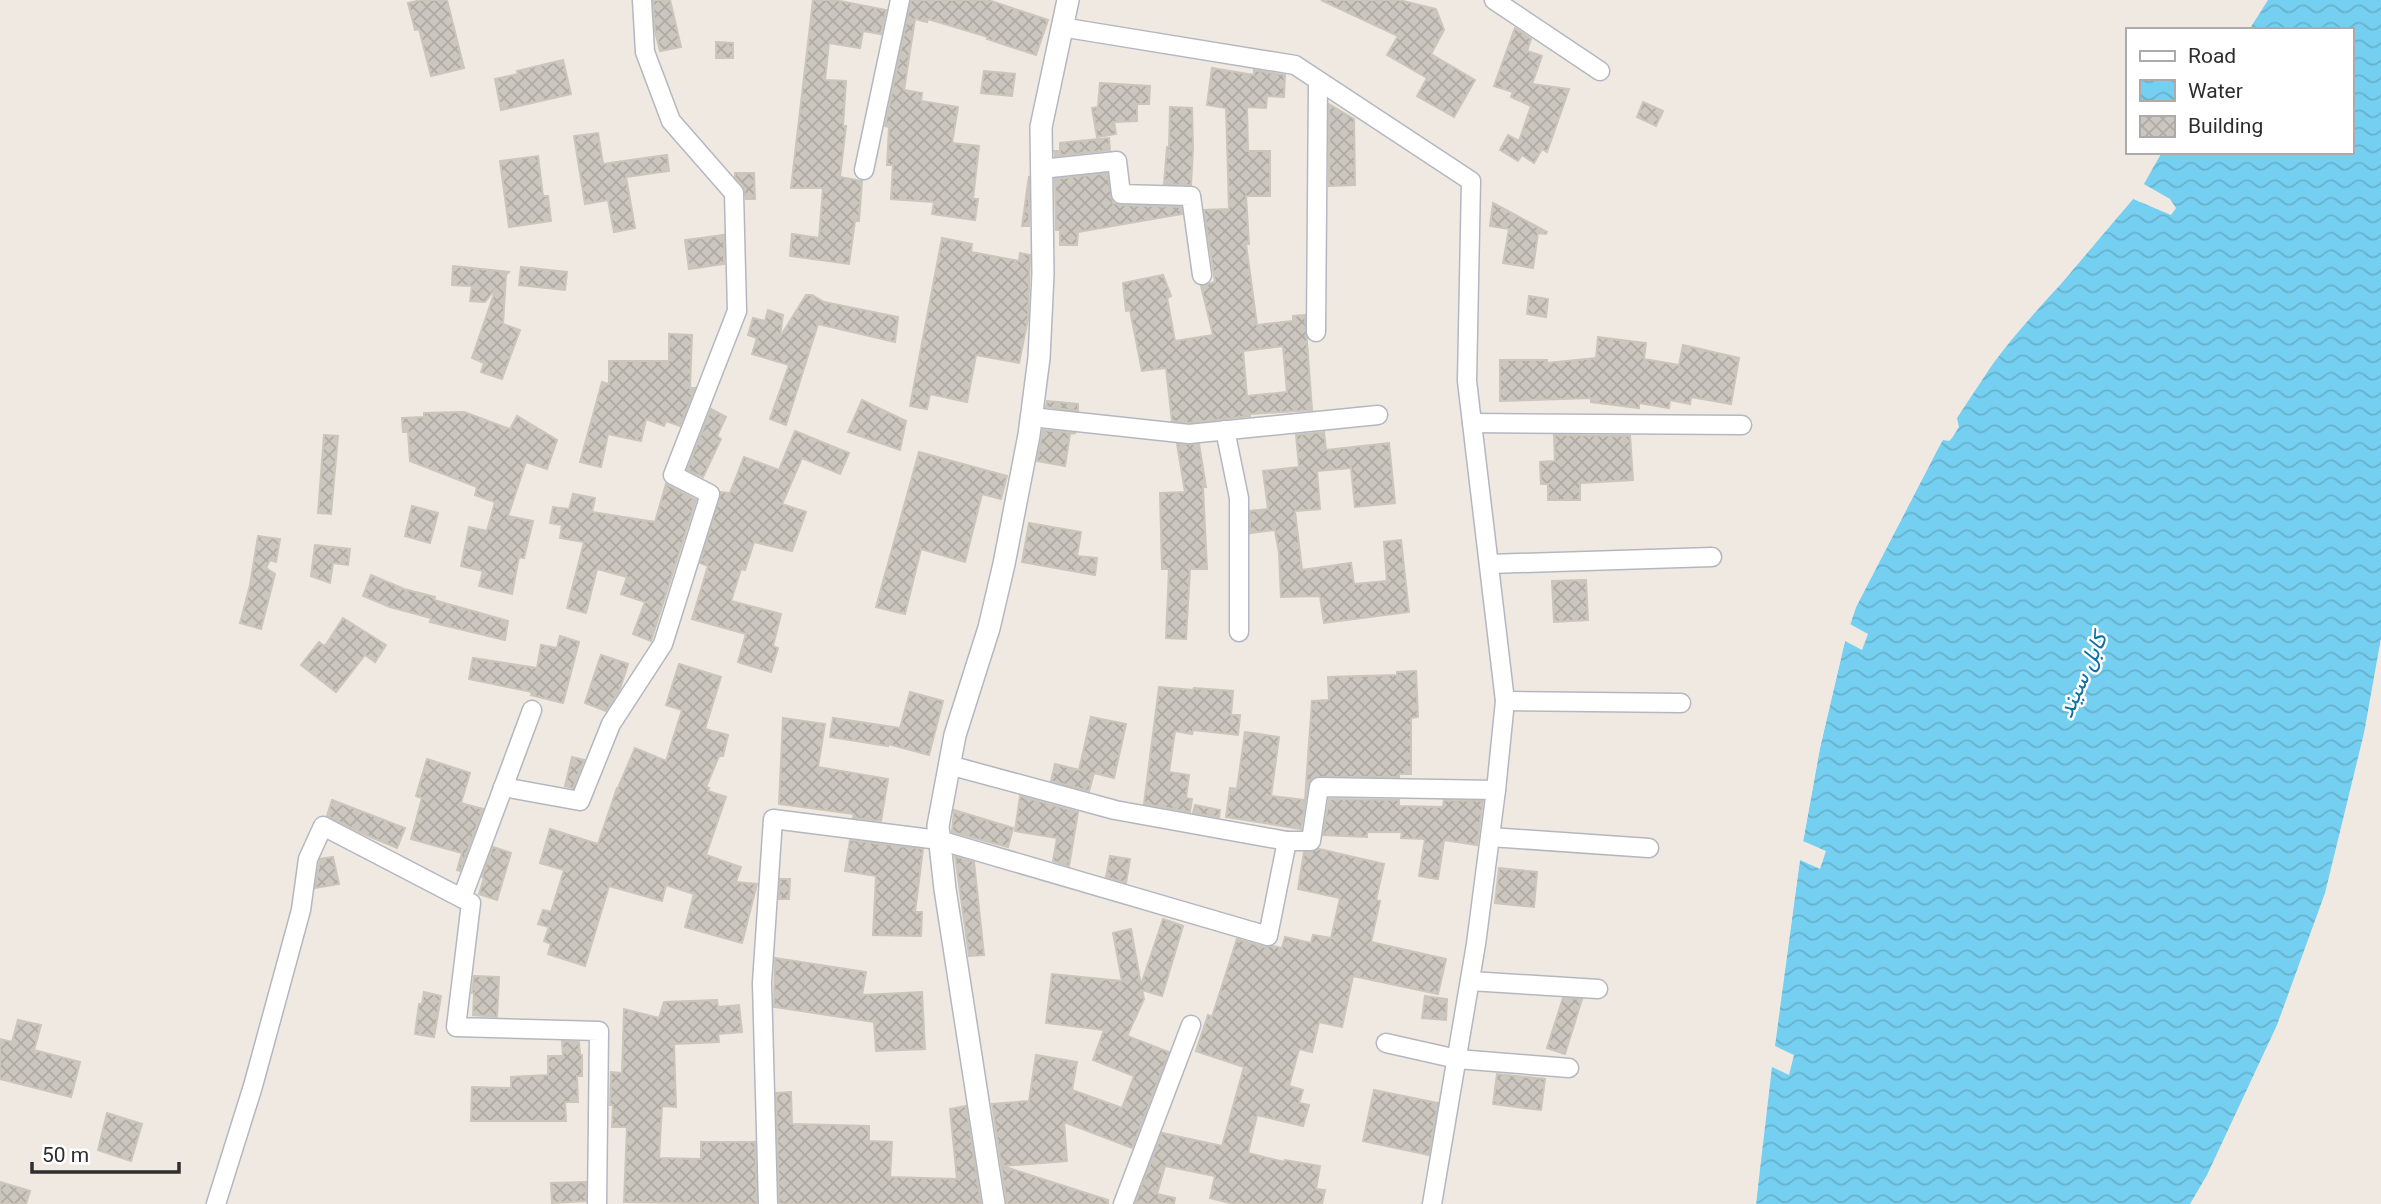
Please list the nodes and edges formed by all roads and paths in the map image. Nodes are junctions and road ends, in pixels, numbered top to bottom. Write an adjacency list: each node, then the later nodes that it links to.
1 (642, 0): 24 (street)
2 (900, 0): 9 (street)
3 (1494, 0): 6 (street)
4 (1064, 1): 5 (street)
5 (1061, 27): 7 (street); 8 (street)
6 (1600, 71)
7 (1318, 81): 11 (street); 14 (street)
8 (1041, 169): 10 (street); 13 (street)
9 (864, 170)
10 (1202, 275)
11 (1316, 332)
12 (1378, 415): 16 (street)
13 (1031, 417): 16 (street); 23 (street)
14 (1472, 423): 15 (street); 18 (street)
15 (1742, 425)
16 (1225, 430): 19 (street)
17 (1713, 557): 18 (street)
18 (1489, 564): 20 (street)
19 (1239, 632)
20 (1505, 701): 21 (street); 25 (street)
21 (1681, 703)
22 (532, 710): 24 (street)
23 (949, 765): 27 (street); 28 (street)
24 (503, 787): 30 (street)
25 (1496, 790): 26 (street); 28 (street)
26 (1490, 837): 29 (street); 31 (street)
27 (939, 840): 28 (street); 39 (street); 40 (street)
28 (1287, 841)
29 (1649, 848)
30 (462, 898): 37 (street); 38 (street)
31 (1470, 981): 32 (street); 35 (street)
32 (1598, 989)
33 (1191, 1025): 41 (street)
34 (1386, 1043): 35 (street)
35 (1457, 1059): 36 (street); 42 (street)
36 (1569, 1068)
37 (216, 1204)
38 (597, 1204)
39 (768, 1204)
40 (994, 1204)
41 (1123, 1204)
42 (1432, 1204)

